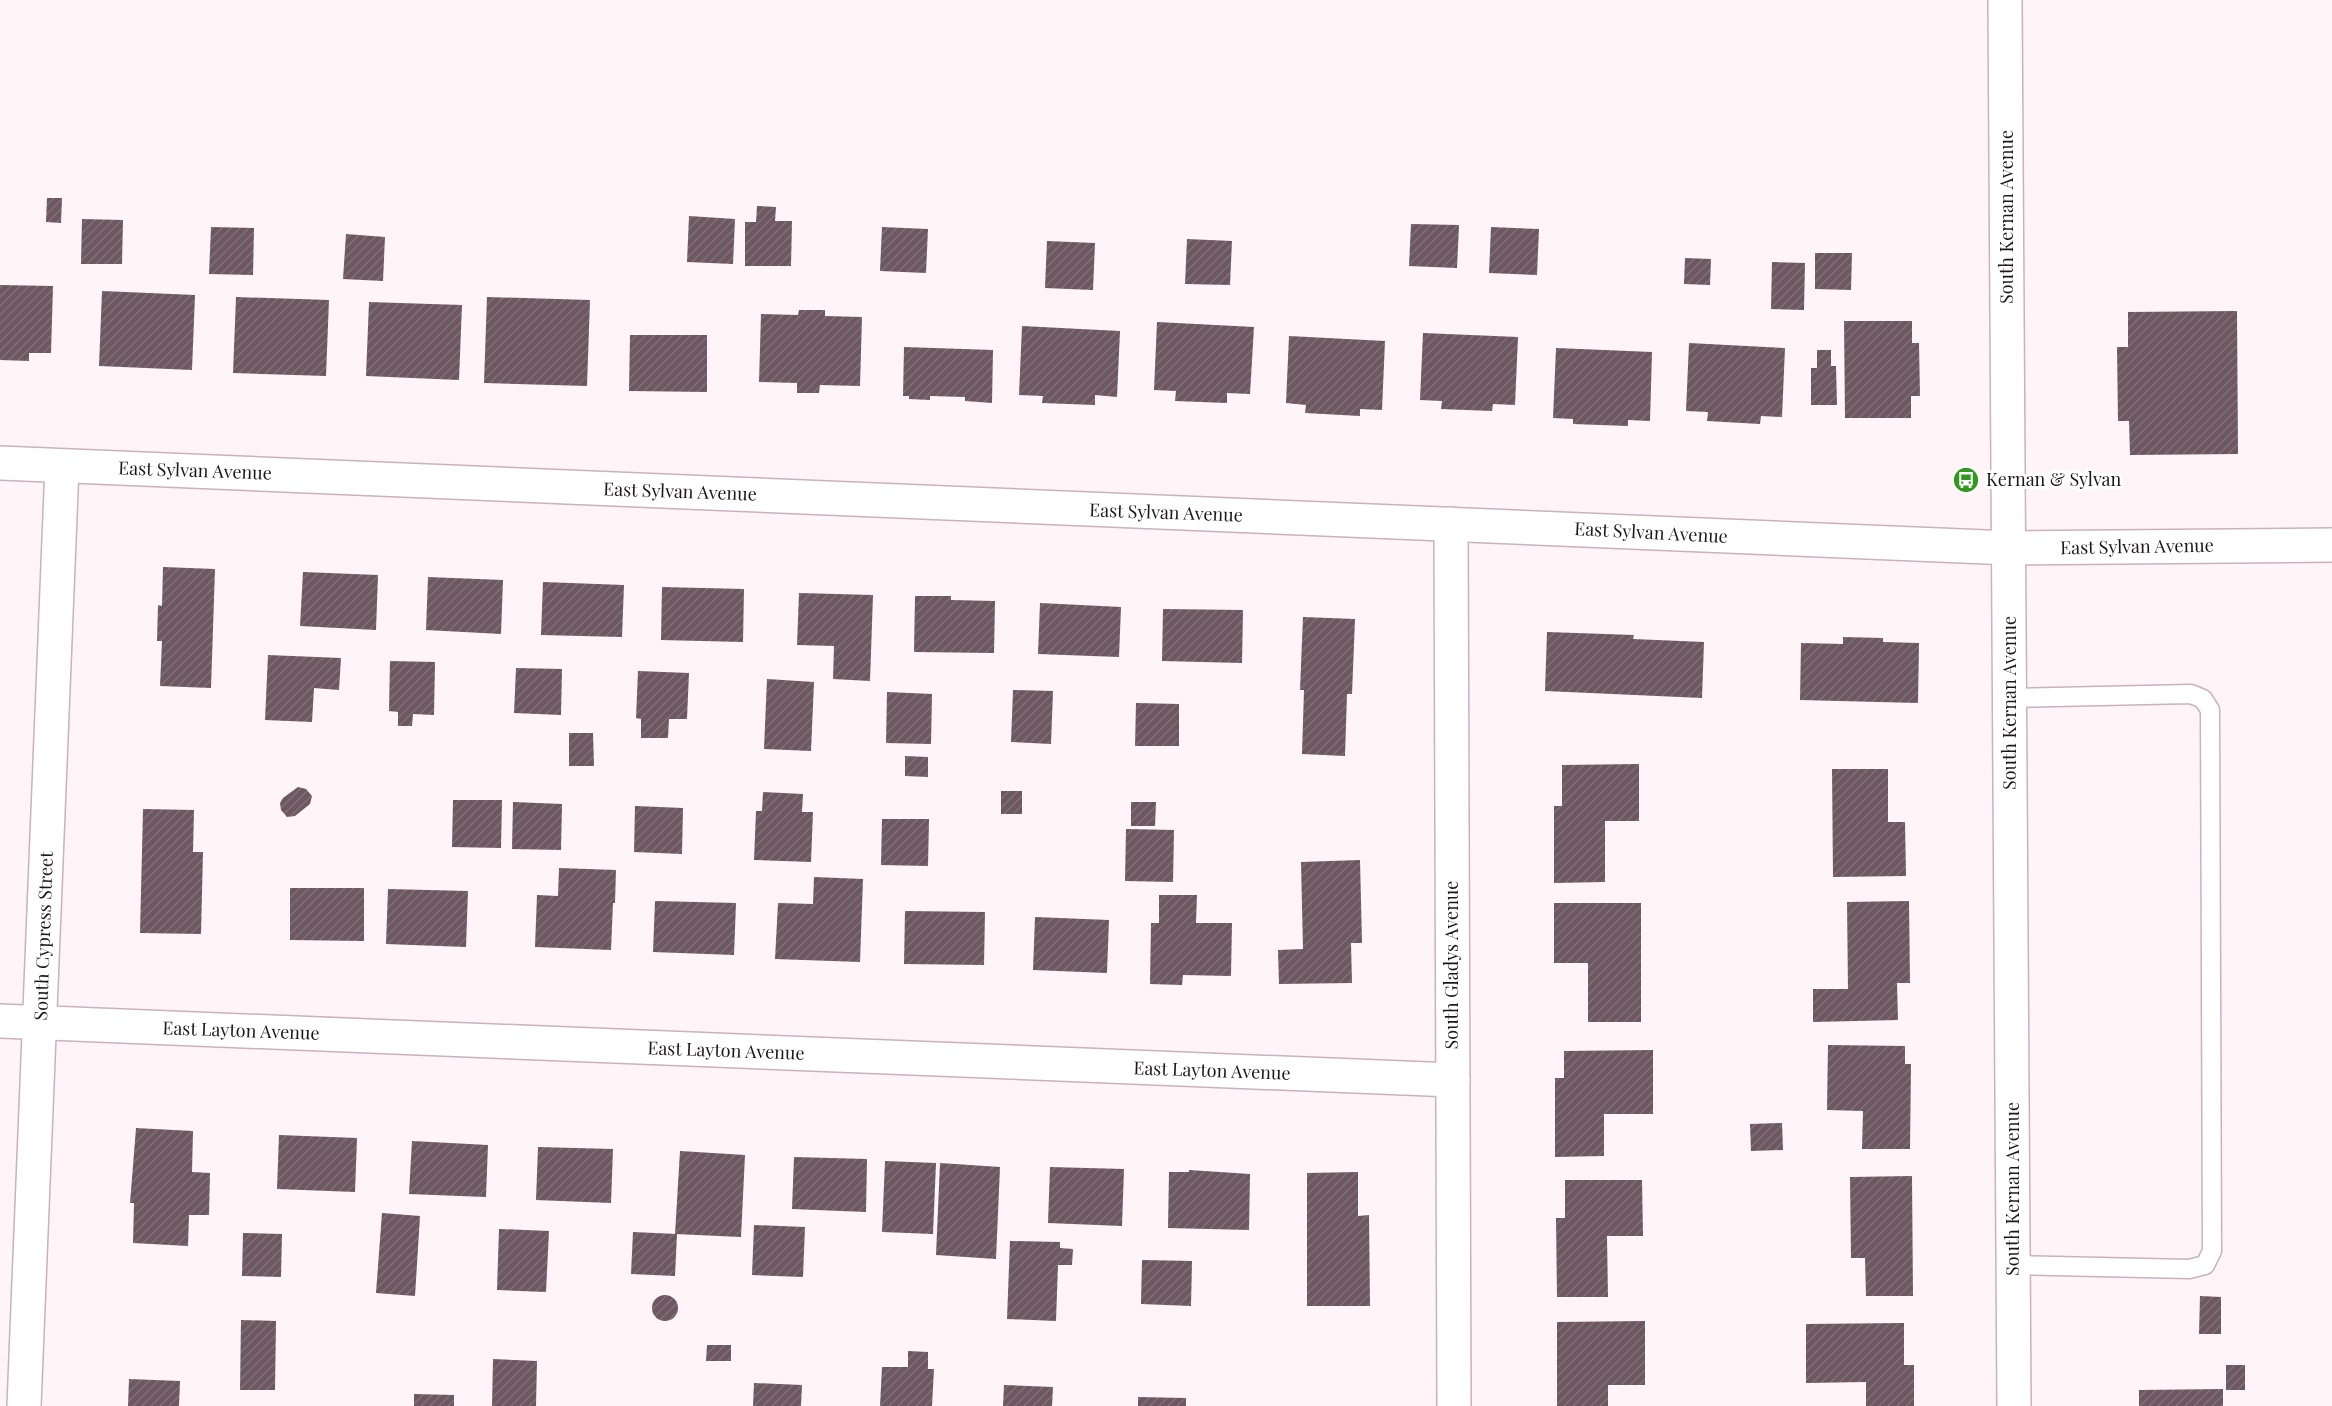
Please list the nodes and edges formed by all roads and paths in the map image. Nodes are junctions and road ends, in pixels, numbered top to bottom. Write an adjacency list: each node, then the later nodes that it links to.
1 (2006, 0): 6 (street, South Kernan Avenue)
2 (0, 463): 3 (street, East Sylvan Avenue)
3 (62, 466): 4 (street, East Sylvan Avenue); 9 (street, South Cypress Street)
4 (1451, 524): 6 (street, East Sylvan Avenue); 10 (street, South Gladys Avenue)
5 (2332, 544): 6 (street, East Sylvan Avenue)
6 (2010, 548): 7 (street, South Kernan Avenue)
7 (2009, 698): 11 (street, South Kernan Avenue); 11 (lane)
8 (0, 1022): 9 (street, East Layton Avenue)
9 (40, 1023): 10 (street, East Layton Avenue); 12 (street, South Cypress Street)
10 (1453, 1080): 13 (street, South Gladys Avenue)
11 (2013, 1265): 14 (street, South Kernan Avenue)
12 (24, 1406)
13 (1454, 1406)
14 (2013, 1406)

